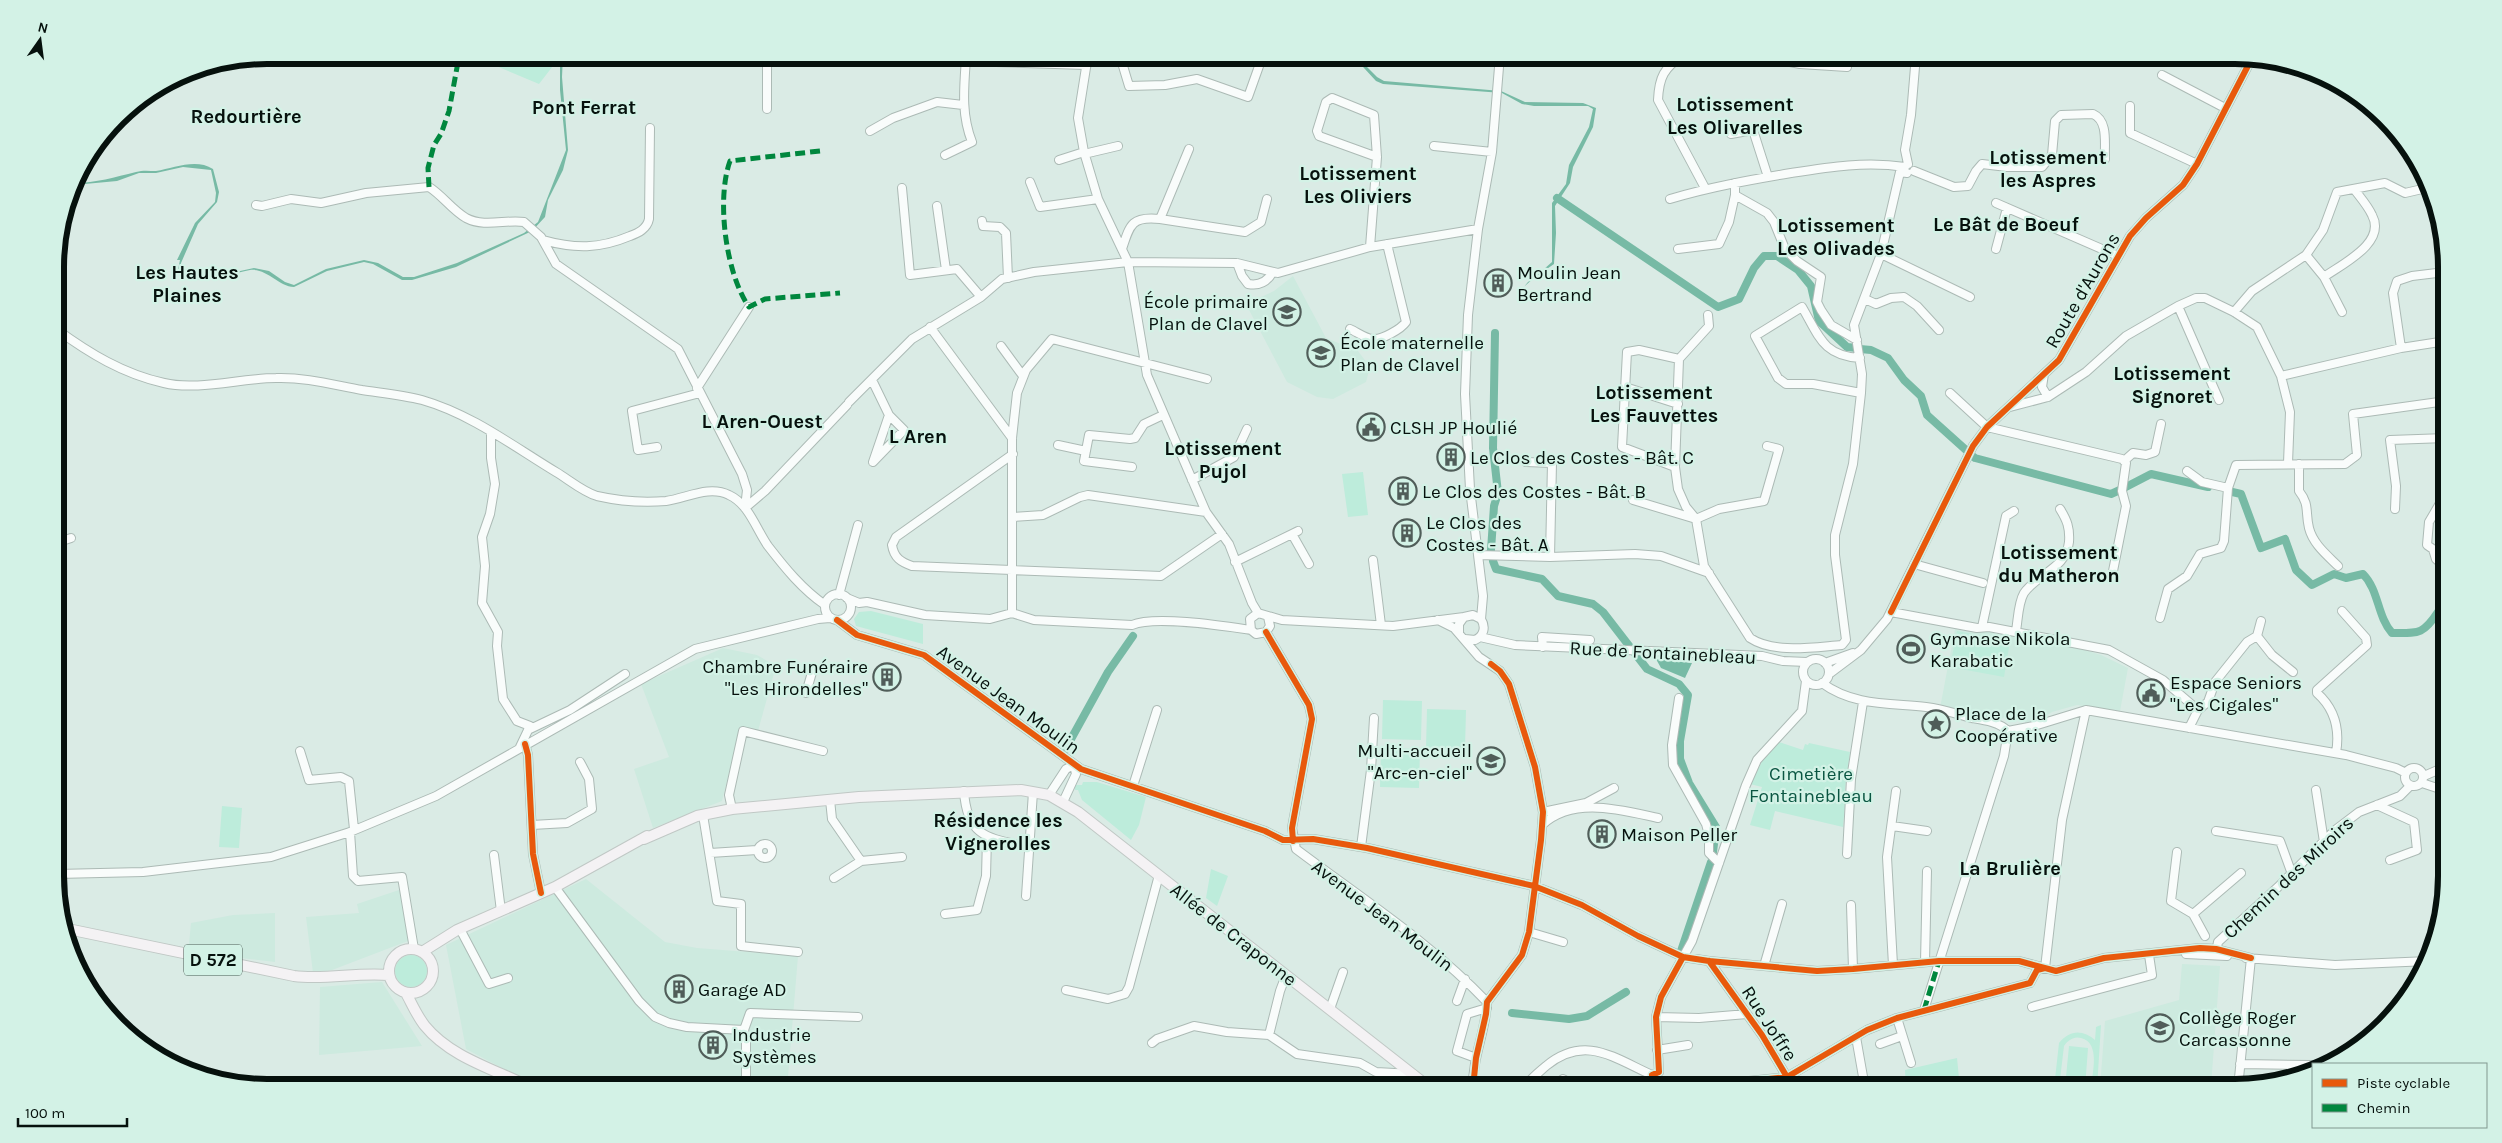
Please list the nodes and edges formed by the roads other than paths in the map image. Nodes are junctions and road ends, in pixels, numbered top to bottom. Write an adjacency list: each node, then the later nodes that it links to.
1 (767, 64): 17 (street)
2 (965, 64): 14 (street)
3 (1056, 64): 11 (street)
4 (1123, 64): 5 (street)
5 (1260, 64)
6 (1499, 64): 24 (street)
7 (1670, 64): 36 (street)
8 (1800, 64): 12 (street)
9 (1915, 64): 31 (street)
10 (2249, 64): 16 (street, Route d'Aurons)
11 (1086, 65): 25 (street)
12 (1847, 67)
13 (2162, 75): 16 (street)
14 (962, 105): 19 (street); 26 (street)
15 (2130, 106): 30 (street)
16 (2224, 108): 30 (street, Route d'Aurons)
17 (767, 109)
18 (650, 128): 50 (street)
19 (870, 131)
20 (1731, 134): 32 (street)
21 (1118, 146): 25 (street)
22 (1434, 146): 24 (street)
23 (1189, 149): 47 (street)
24 (1492, 152): 49 (street)
25 (1084, 153): 29 (street); 41 (street)
26 (946, 155)
27 (1377, 157): 27 (street); 52 (street)
28 (2105, 159): 31 (street)
29 (1059, 160)
30 (2197, 164): 58 (street, Route d'Aurons)
31 (1909, 169): 32 (street); 56 (street)
32 (1768, 177): 34 (street)
33 (1030, 182): 41 (street)
34 (1735, 183): 36 (street); 39 (street)
35 (902, 188): 61 (street)
36 (1705, 188): 40 (street)
37 (2423, 188): 38 (street)
38 (2354, 189): 57 (street); 64 (street)
39 (1735, 195): 55 (street); 78 (street)
40 (1670, 198)
41 (1098, 199): 53 (street)
42 (1267, 200): 47 (street)
43 (1996, 203): 46 (street)
44 (256, 205): 50 (street)
45 (937, 206): 61 (street)
46 (2007, 208): 54 (street); 58 (street)
47 (1160, 219): 53 (street)
48 (982, 222): 65 (street)
49 (1478, 229): 51 (street); 136 (street)
50 (543, 240): 91 (street)
51 (1387, 244): 52 (street); 75 (street)
52 (1370, 247): 62 (street)
53 (1122, 249): 59 (street)
54 (1996, 249)
55 (1678, 250)
56 (1881, 254): 67 (street); 68 (street)
57 (2306, 255): 64 (street); 71 (street)
58 (2118, 256): 85 (street, Route d'Aurons)
59 (1128, 262): 60 (street); 65 (street); 84 (street)
60 (1238, 263): 62 (street); 62 (street)
61 (946, 270): 66 (street)
62 (1272, 273)
63 (2438, 273): 81 (street)
64 (2324, 277): 72 (street)
65 (1008, 278): 66 (street)
66 (981, 297): 74 (street)
67 (1970, 297)
68 (1865, 300): 76 (street); 78 (street)
69 (2178, 306): 71 (street); 94 (street); 95 (street)
70 (749, 307): 91 (street)
71 (2234, 312): 87 (street)
72 (2342, 312)
73 (1708, 315): 83 (street)
74 (930, 327): 89 (street); 105 (street)
75 (1350, 329)
76 (1939, 330)
77 (64, 334): 104 (street)
78 (1857, 340): 82 (street)
79 (2438, 342): 81 (street)
80 (1002, 346): 86 (street)
81 (2401, 348): 87 (street)
82 (1860, 358): 92 (street); 92 (street)
83 (1678, 359): 90 (street); 97 (street)
84 (1144, 364): 86 (street); 88 (street); 100 (street)
85 (2044, 373): 94 (street); 98 (street, Route d'Aurons)
86 (1023, 376): 105 (street)
87 (2281, 376): 114 (street)
88 (1207, 378)
89 (872, 380): 99 (street); 123 (street)
90 (1625, 387): 97 (street); 117 (street)
91 (699, 391): 109 (street); 123 (street)
92 (1861, 393): 176 (street)
93 (1950, 393): 102 (street)
94 (2048, 397): 98 (street)
95 (2220, 400)
96 (2438, 402): 115 (street)
97 (1678, 404): 117 (street)
98 (2009, 407): 102 (street, Route d'Aurons)
99 (889, 415): 99 (street)
100 (1163, 415): 110 (street); 119 (street)
101 (2161, 424): 113 (street)
102 (1987, 427): 113 (street); 142 (street, Route d'Aurons)
103 (1246, 429): 119 (street)
104 (491, 432): 123 (street); 198 (street)
105 (1012, 438): 111 (street)
106 (2438, 438): 125 (street)
107 (1058, 446): 110 (street)
108 (1768, 446): 129 (street)
109 (657, 447)
110 (1086, 451): 116 (street)
111 (1013, 454): 128 (street); 144 (street)
112 (1526, 462): 137 (street)
113 (2125, 462): 146 (street)
114 (2288, 463): 115 (street); 120 (street)
115 (2300, 464): 143 (street)
116 (1132, 467)
117 (1675, 467): 129 (street)
118 (2187, 471): 120 (street)
119 (1192, 480): 127 (street)
120 (2228, 488): 158 (street)
121 (1633, 500): 129 (street)
122 (2438, 507): 134 (street)
123 (745, 508): 150 (street)
124 (2060, 509): 170 (street)
125 (2395, 509)
126 (2014, 511): 167 (street)
127 (1206, 512): 128 (street); 131 (street)
128 (1014, 517): 144 (street)
129 (1696, 519): 145 (street)
130 (858, 525): 148 (street)
131 (1222, 534): 140 (street); 144 (street)
132 (71, 538): 133 (street)
133 (64, 540)
134 (2433, 549): 135 (street); 139 (street)
135 (2438, 552)
136 (1478, 555): 137 (street); 151 (street)
137 (1550, 558): 145 (street)
138 (1373, 560): 166 (street)
139 (2438, 561)
140 (1235, 562): 141 (street); 162 (street)
141 (1309, 564)
142 (1914, 564): 147 (street); 154 (street, Route d'Aurons)
143 (2338, 566)
144 (1013, 570): 155 (street)
145 (1709, 573): 176 (street)
146 (2112, 576)
147 (1983, 583)
148 (843, 597): 149 (street); 150 (street); 153 (street)
149 (859, 603): 153 (street); 155 (street)
150 (826, 604): 159 (street); 160 (street)
151 (1481, 604): 156 (street); 161 (street)
152 (2342, 611): 203 (street)
153 (849, 612): 160 (street); 169 (street)
154 (1890, 612): 167 (street); 177 (street, Route d'Aurons)
155 (1012, 613): 162 (street)
156 (1466, 616): 161 (street); 164 (street); 172 (street)
157 (1268, 617): 162 (street); 163 (street); 168 (street)
158 (2160, 618)
159 (818, 619): 160 (street); 200 (street)
160 (834, 619): 169 (street, Avenue Jean Moulin)
161 (1481, 619): 171 (street)
162 (1253, 620): 168 (street)
163 (1282, 620): 166 (street); 168 (street)
164 (1438, 620): 166 (street); 172 (street)
165 (2261, 622): 173 (street)
166 (1381, 625)
167 (1982, 627): 170 (street)
168 (1268, 629): 233 (street)
169 (849, 630): 205 (street, Avenue Jean Moulin)
170 (2016, 631): 195 (street)
171 (1481, 635): 172 (street); 175 (street, Rue de Fontainebleau); 180 (street)
172 (1462, 636): 180 (street)
173 (2257, 636): 183 (street); 195 (street)
174 (1590, 640): 175 (street, Rue de Fontainebleau)
175 (1543, 647): 178 (street, Rue de Fontainebleau)
176 (1814, 647): 179 (street)
177 (1861, 650): 179 (street); 185 (street, Route d'Aurons)
178 (1783, 661): 179 (street, Rue de Fontainebleau); 182 (street, Rue de Fontainebleau)
179 (1816, 661): 182 (street); 185 (street)
180 (1491, 664): 222 (street)
181 (813, 669): 189 (street)
182 (1803, 672): 186 (street)
183 (2293, 672)
184 (625, 674): 198 (street)
185 (1828, 676): 187 (street, Route d'Aurons); 188 (street)
186 (1806, 681): 187 (street); 190 (street)
187 (1819, 684): 188 (street); 190 (street, Route d'Aurons)
188 (1835, 692): 192 (street)
189 (806, 693)
190 (1806, 696): 245 (street)
191 (1679, 698): 245 (street)
192 (1863, 702): 199 (street); 240 (street)
193 (1156, 710): 209 (street)
194 (2086, 710): 197 (street); 199 (street); 282 (street)
195 (2198, 710): 197 (street)
196 (1374, 718): 236 (street)
197 (2189, 728): 203 (street)
198 (528, 730): 200 (street)
199 (2008, 731): 275 (street)
200 (522, 746): 225 (street); 228 (street)
201 (300, 751): 228 (street)
202 (823, 751): 221 (street)
203 (2336, 753): 207 (street)
204 (580, 762): 225 (street)
205 (1074, 765): 209 (street, Avenue Jean Moulin); 217 (street); 219 (street)
206 (2438, 771): 208 (street)
207 (2406, 773): 208 (street); 210 (street)
208 (2423, 779): 210 (street); 212 (street)
209 (1133, 786): 233 (street, Avenue Jean Moulin)
210 (2410, 786): 220 (street, Chemin des Miroirs)
211 (1614, 788): 222 (street)
212 (2438, 788)
213 (2316, 790): 234 (street)
214 (964, 791): 216 (main road, Allée de Craponne); 218 (main road, Allée de Craponne); 231 (street)
215 (1896, 791): 227 (street)
216 (1032, 792): 217 (main road, Allée de Craponne); 235 (street)
217 (1049, 795): 219 (main road, Allée de Craponne)
218 (830, 800): 221 (main road, Allée de Craponne); 244 (street)
219 (1063, 802): 250 (main road, Allée de Craponne)
220 (2378, 805): 234 (street, Chemin des Miroirs); 243 (street)
221 (731, 806): 223 (main road); 232 (main road)
222 (1542, 812): 226 (street)
223 (703, 815): 232 (main road); 239 (street)
224 (1658, 818): 226 (street)
225 (532, 825): 254 (street)
226 (1542, 825): 252 (street)
227 (1892, 826): 229 (street); 281 (street)
228 (352, 831): 248 (street); 268 (street)
229 (1927, 831)
230 (2216, 831): 249 (street)
231 (987, 838): 235 (street); 259 (street)
232 (644, 839): 253 (main road)
233 (1293, 841): 236 (street); 289 (street, Avenue Jean Moulin)
234 (2324, 842): 249 (street, Chemin des Miroirs)
235 (1029, 846): 255 (street)
236 (1360, 847): 252 (street)
237 (757, 850): 239 (street)
238 (2177, 852): 260 (street)
239 (710, 853): 270 (street)
240 (1847, 854)
241 (494, 855): 258 (street)
242 (902, 857): 244 (street)
243 (2390, 860)
244 (861, 861): 251 (street)
245 (1719, 863): 272 (street)
246 (1927, 871): 278 (street)
247 (2241, 873): 260 (street)
248 (64, 874)
249 (2292, 874): 267 (street, Chemin des Miroirs)
250 (1159, 875): 287 (main road, Allée de Craponne); 290 (street)
251 (834, 878)
252 (1534, 886): 263 (street); 272 (street)
253 (555, 887): 254 (main road); 303 (street)
254 (541, 893): 258 (main road)
255 (1026, 896)
256 (1782, 904): 280 (street)
257 (1851, 905): 283 (street)
258 (501, 910): 261 (main road)
259 (945, 914)
260 (2193, 914): 264 (street)
261 (460, 929): 265 (main road); 288 (street)
262 (71, 930): 285 (main road, D 572)
263 (1529, 932): 266 (street); 294 (street)
264 (2205, 936): 267 (street, Chemin des Miroirs); 269 (street, Chemin des Miroirs)
265 (440, 939): 268 (main road); 277 (main road)
266 (1562, 942)
267 (2216, 948): 269 (street); 273 (street)
268 (418, 950): 277 (main road); 279 (main road)
269 (2202, 951): 271 (street)
270 (798, 952)
271 (2149, 954): 282 (street); 295 (street)
272 (1683, 957): 274 (street); 301 (street)
273 (2251, 958): 276 (street); 313 (street)
274 (1709, 961): 280 (street); 299 (street, Rue Joffre)
275 (1939, 961): 278 (street); 282 (street); 297 (street)
276 (2419, 961)
277 (432, 962): 291 (main road)
278 (1925, 962): 281 (street)
279 (390, 963): 285 (main road, D 572); 286 (main road)
280 (1764, 966): 283 (street)
281 (1892, 966): 283 (street)
282 (2045, 968): 297 (street)
283 (1853, 970)
284 (1344, 972): 296 (street)
285 (364, 973): 286 (main road, D 572)
286 (389, 975): 292 (main road)
287 (1286, 975): 296 (main road, Allée de Craponne); 304 (street)
288 (508, 978)
289 (1465, 979): 293 (street); 294 (street, Avenue Jean Moulin)
290 (1066, 990)
291 (419, 992): 292 (main road); 298 (main road)
292 (406, 993): 298 (main road)
293 (1457, 1001)
294 (1487, 1005): 311 (street); 311 (street)
295 (2032, 1007)
296 (1330, 1009): 315 (main road, Allée de Craponne)
297 (1924, 1010): 302 (street)
298 (416, 1013): 318 (main road)
299 (1747, 1014): 301 (street); 317 (street, Rue Joffre)
300 (858, 1017): 303 (street)
301 (1656, 1017): 310 (street)
302 (1897, 1018): 305 (street); 306 (street)
303 (744, 1030): 319 (street)
304 (1269, 1035): 307 (street); 315 (street)
305 (1902, 1036): 309 (street); 312 (street)
306 (1856, 1037): 317 (street); 325 (street)
307 (1152, 1043)
308 (1688, 1044): 310 (street)
309 (1880, 1044)
310 (1657, 1050): 316 (street)
311 (1476, 1058): 321 (street)
312 (1911, 1062)
313 (2240, 1064): 314 (street); 326 (street)
314 (2307, 1066)
315 (1413, 1074): 320 (main road, Allée de Craponne)
316 (1652, 1075): 322 (street); 323 (street)
317 (1787, 1077): 324 (street)
318 (514, 1079)
319 (746, 1079)
320 (1419, 1079)
321 (1474, 1079)
322 (1530, 1079)
323 (1652, 1079)
324 (1776, 1079)
325 (1863, 1079)
326 (2239, 1079)

